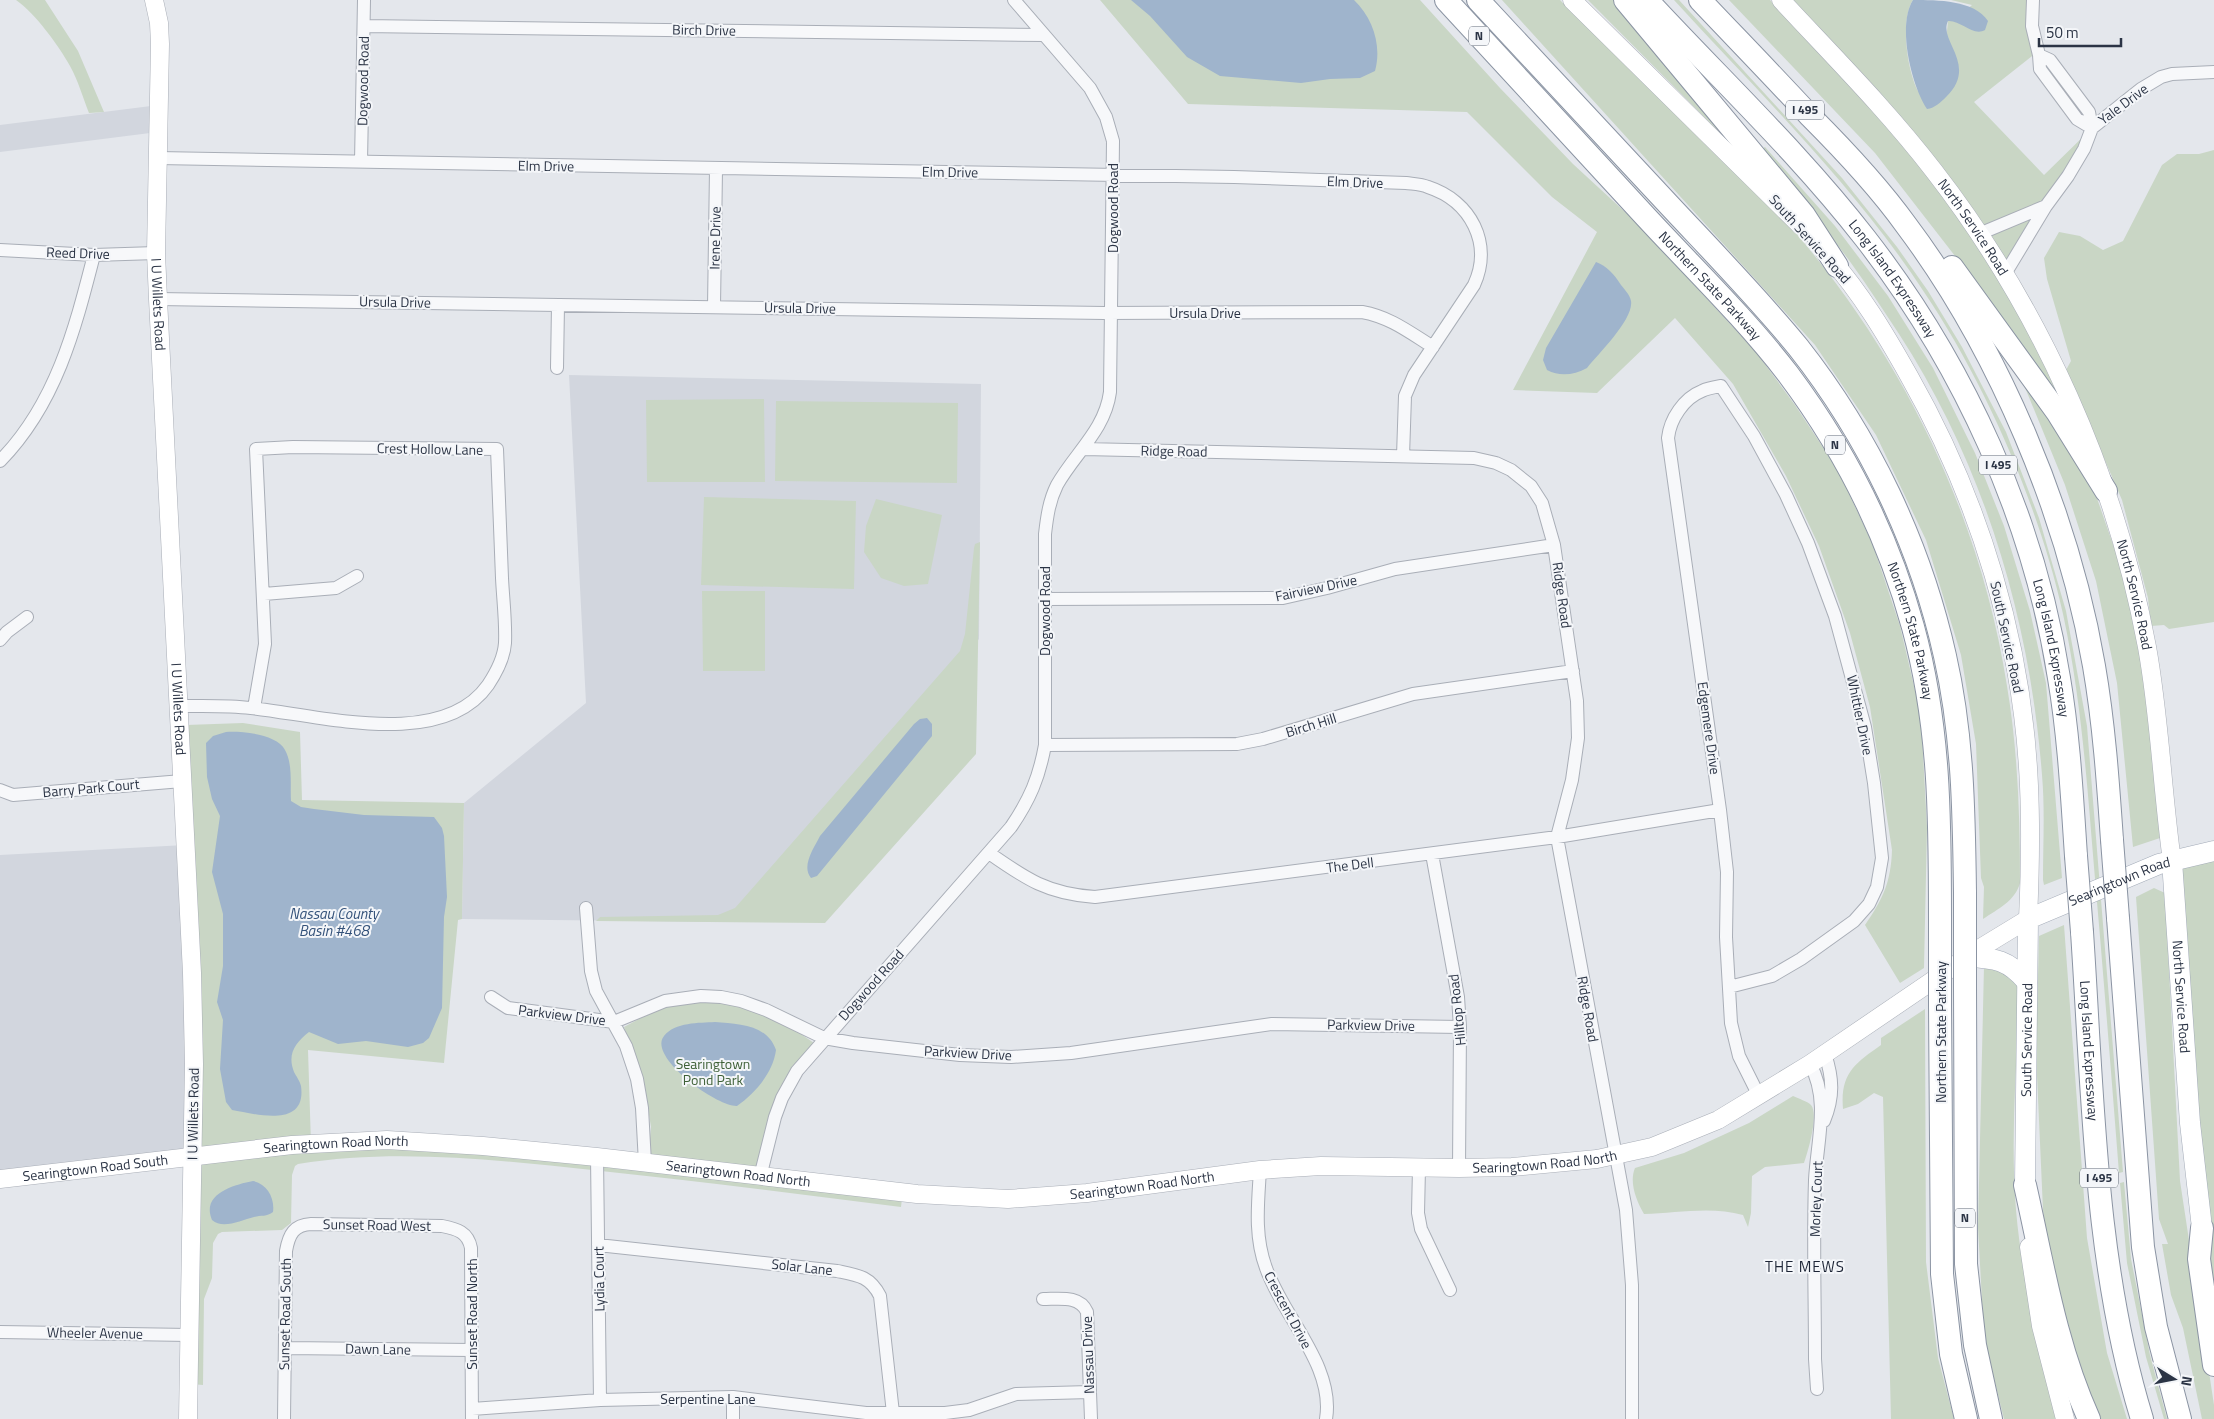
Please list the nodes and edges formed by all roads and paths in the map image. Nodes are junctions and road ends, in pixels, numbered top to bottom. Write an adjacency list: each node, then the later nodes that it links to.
1 (154, 0): 16 (main road, I U Willets Road)
2 (364, 0): 12 (street, Dogwood Road)
3 (1014, 0): 13 (street, Dogwood Road)
4 (1446, 0): 102 (highway, Northern State Parkway / N, bridge)
5 (1478, 0): 103 (highway, Northern State Parkway / N, bridge)
6 (1572, 0): 26 (main road, South Service Road)
7 (1625, 0): 26 (highway)
8 (1647, 0): 106 (highway, Long Island Expressway / I 495, bridge)
9 (1700, 0): 21 (highway, I 495)
10 (1781, 0): 22 (main road, North Service Road)
11 (2033, 0): 15 (street)
12 (364, 26): 13 (street, Birch Drive); 17 (street, Dogwood Road)
13 (1044, 35): 19 (street, Dogwood Road)
14 (2214, 72): 15 (street, Yale Drive)
15 (2092, 128): 20 (street, Yale Drive)
16 (158, 158): 17 (street, Elm Drive); 24 (main road, I U Willets Road)
17 (361, 162): 18 (street, Elm Drive)
18 (716, 169): 19 (street, Elm Drive); 30 (street, Irene Drive)
19 (1114, 175): 31 (street, Dogwood Road); 32 (street, Elm Drive)
20 (2046, 206): 22 (street); 27 (street, Yale Drive)
21 (1906, 224): 38 (highway); 107 (highway, I 495, bridge)
22 (1979, 234): 27 (main road, North Service Road)
23 (0, 250): 25 (street, Reed Drive)
24 (156, 254): 25 (street, Reed Drive); 28 (main road, I U Willets Road)
25 (94, 255): 37 (street)
26 (1837, 266): 58 (main road, South Service Road)
27 (2005, 274): 38 (main road, North Service Road)
28 (158, 298): 29 (street, Ursula Drive); 46 (main road, I U Willets Road)
29 (558, 305): 30 (street, Ursula Drive); 33 (street)
30 (714, 307): 31 (street, Ursula Drive)
31 (1112, 312): 32 (street, Ursula Drive); 35 (street, Dogwood Road)
32 (1433, 347): 36 (street, Elm Drive)
33 (557, 368)
34 (1721, 386): 51 (street, Edgemere Drive); 61 (street, Whittier Drive)
35 (1084, 449): 36 (street, Ridge Road); 42 (street, Dogwood Road)
36 (1403, 456): 39 (street, Ridge Road)
37 (0, 461)
38 (2106, 491): 56 (main road, North Service Road)
39 (1554, 545): 42 (street, Fairview Drive); 45 (street, Ridge Road)
40 (357, 576): 41 (street)
41 (264, 594): 47 (street, Crest Hollow Lane); 47 (street, Crest Hollow Lane)
42 (1045, 599): 48 (street, Dogwood Road)
43 (27, 617): 44 (street)
44 (0, 640)
45 (1572, 670): 48 (street, Birch Hill); 52 (street, Ridge Road)
46 (179, 706): 47 (street, Crest Hollow Lane); 49 (main road, I U Willets Road)
47 (254, 708)
48 (1045, 746): 54 (street, Dogwood Road)
49 (182, 781): 50 (street, Barry Park Court); 69 (main road, I U Willets Road)
50 (0, 790)
51 (1720, 810): 52 (street, The Dell); 61 (street, Edgemere Drive)
52 (1557, 837): 55 (street, The Dell); 68 (street, Ridge Road)
53 (2214, 851): 56 (main road, Searingtown Road)
54 (989, 853): 55 (street, The Dell); 65 (street, Dogwood Road)
55 (1432, 854): 64 (street, Hilltop Road)
56 (2172, 860): 58 (main road, Searingtown Road); 80 (main road, North Service Road)
57 (586, 908): 63 (street)
58 (2028, 919): 59 (main road, Searingtown Road North); 60 (main road, South Service Road)
59 (1968, 957): 60 (main road); 66 (main road, Searingtown Road North)
60 (2027, 982): 77 (main road, South Service Road)
61 (1729, 987): 67 (street, Edgemere Drive)
62 (492, 997): 63 (street, Parkview Drive)
63 (614, 1022): 65 (street, Parkview Drive); 71 (street)
64 (1460, 1027): 65 (street, Parkview Drive); 73 (street, Hilltop Road)
65 (824, 1038): 75 (street, Dogwood Road)
66 (1817, 1059): 67 (main road, Searingtown Road North); 90 (street, Morley Court)
67 (1759, 1096): 68 (main road, Searingtown Road North)
68 (1616, 1156): 73 (main road, Searingtown Road North); 101 (street)
69 (192, 1157): 70 (main road, Searingtown Road North); 76 (main road, Searingtown Road South); 86 (main road, I U Willets Road)
70 (597, 1157): 71 (main road, Searingtown Road North); 81 (street, Lydia Court)
71 (645, 1163): 75 (main road, Searingtown Road North)
72 (1419, 1168): 73 (main road, Searingtown Road North); 74 (main road, Searingtown Road North); 82 (street)
73 (1459, 1168)
74 (1260, 1170): 75 (main road, Searingtown Road North); 100 (street, Crescent Drive)
75 (760, 1177)
76 (0, 1179)
77 (2025, 1185): 104 (main road, South Service Road); 105 (highway)
78 (311, 1224): 79 (street, Sunset Road West); 87 (street, Sunset Road South)
79 (442, 1226): 88 (street, Sunset Road North)
80 (2202, 1228): 83 (main road, North Service Road); 89 (highway)
81 (598, 1245): 93 (street, Lydia Court); 94 (street, Solar Lane)
82 (1450, 1290)
83 (2214, 1292)
84 (1043, 1299): 91 (street, Nassau Drive)
85 (0, 1332): 86 (street, Wheeler Avenue)
86 (189, 1335): 96 (main road, I U Willets Road)
87 (285, 1348): 88 (street, Dawn Lane); 97 (street, Sunset Road South)
88 (472, 1350): 95 (street, Sunset Road North)
89 (2214, 1365)
90 (1817, 1389)
91 (1090, 1392): 94 (street, Serpentine Lane); 99 (street, Nassau Drive)
92 (732, 1397): 93 (street, Serpentine Lane); 94 (street, Serpentine Lane); 98 (street)
93 (600, 1400): 95 (street, Serpentine Lane)
94 (893, 1412)
95 (472, 1414)
96 (188, 1419)
97 (284, 1419)
98 (733, 1419)
99 (1090, 1419)
100 (1326, 1419)
101 (1632, 1419)
102 (1966, 1419)
103 (1991, 1419)
104 (2065, 1419)
105 (2089, 1419)
106 (2142, 1419)
107 (2180, 1419)

